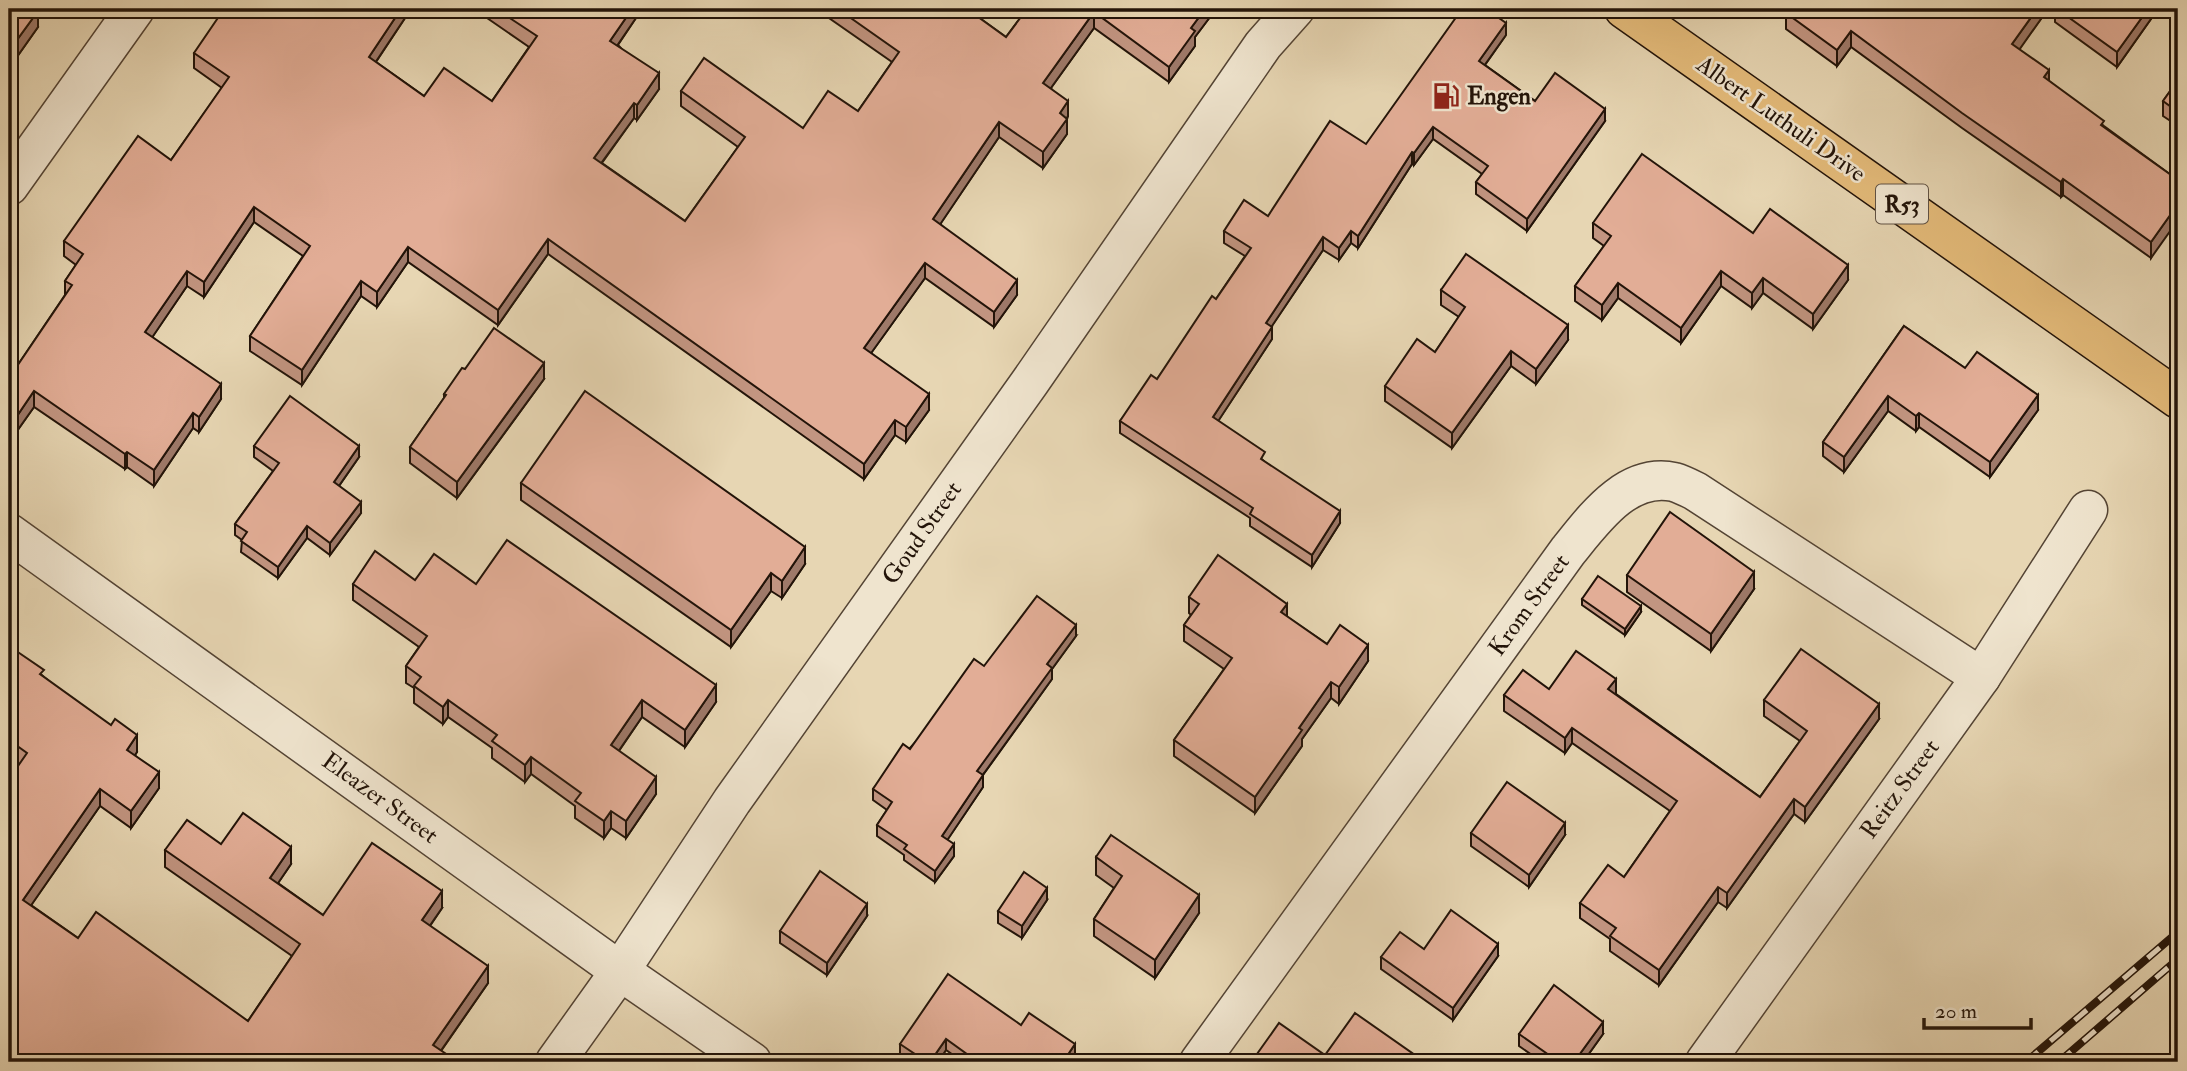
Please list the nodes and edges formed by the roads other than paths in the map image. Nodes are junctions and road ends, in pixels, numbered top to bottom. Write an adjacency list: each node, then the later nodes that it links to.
1 (135, 9): 4 (street)
2 (1295, 9): 9 (street, Goud Street)
3 (1624, 9): 5 (main road, Albert Luthuli Drive / R53)
4 (9, 186)
5 (2178, 399)
6 (2088, 510): 8 (street, Reitz Street)
7 (9, 533): 9 (street, Eleazer Street)
8 (1981, 677): 12 (street, Krom Street); 13 (street, Reitz Street)
9 (620, 971): 10 (street, Goud Street); 11 (street, Eleazer Street)
10 (555, 1062)
11 (752, 1062)
12 (1199, 1062)
13 (1705, 1062)

